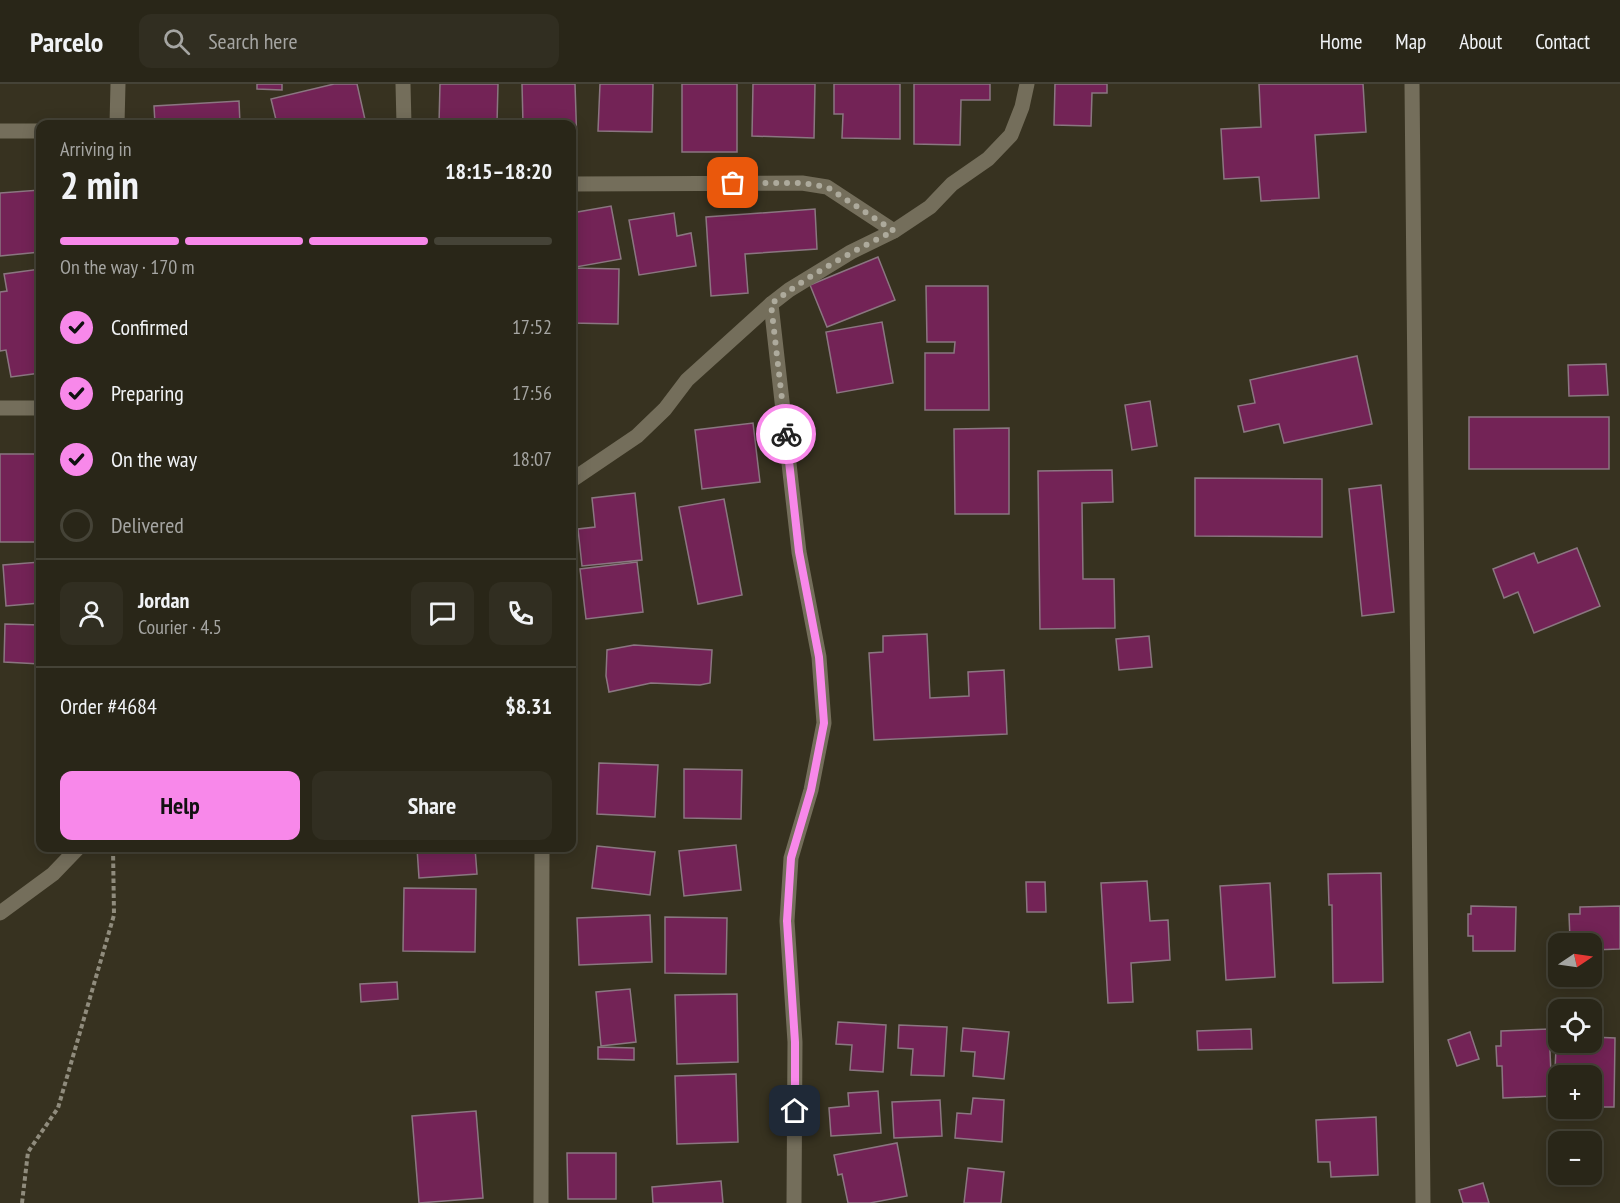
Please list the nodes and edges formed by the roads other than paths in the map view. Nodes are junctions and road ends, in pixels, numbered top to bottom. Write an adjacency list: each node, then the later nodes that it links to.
1 (118, 84): 5 (street)
2 (403, 84): 6 (street)
3 (1027, 84): 10 (street)
4 (1412, 84): 20 (street)
5 (117, 120)
6 (404, 120)
7 (0, 131): 8 (street)
8 (36, 131)
9 (576, 184): 10 (street)
10 (894, 231): 11 (street)
11 (771, 304): 14 (street); 19 (street)
12 (0, 408): 13 (street)
13 (36, 408)
14 (576, 477)
15 (74, 852): 17 (street)
16 (542, 852): 18 (street)
17 (0, 913)
18 (541, 1203)
19 (794, 1203)
20 (1423, 1203)

